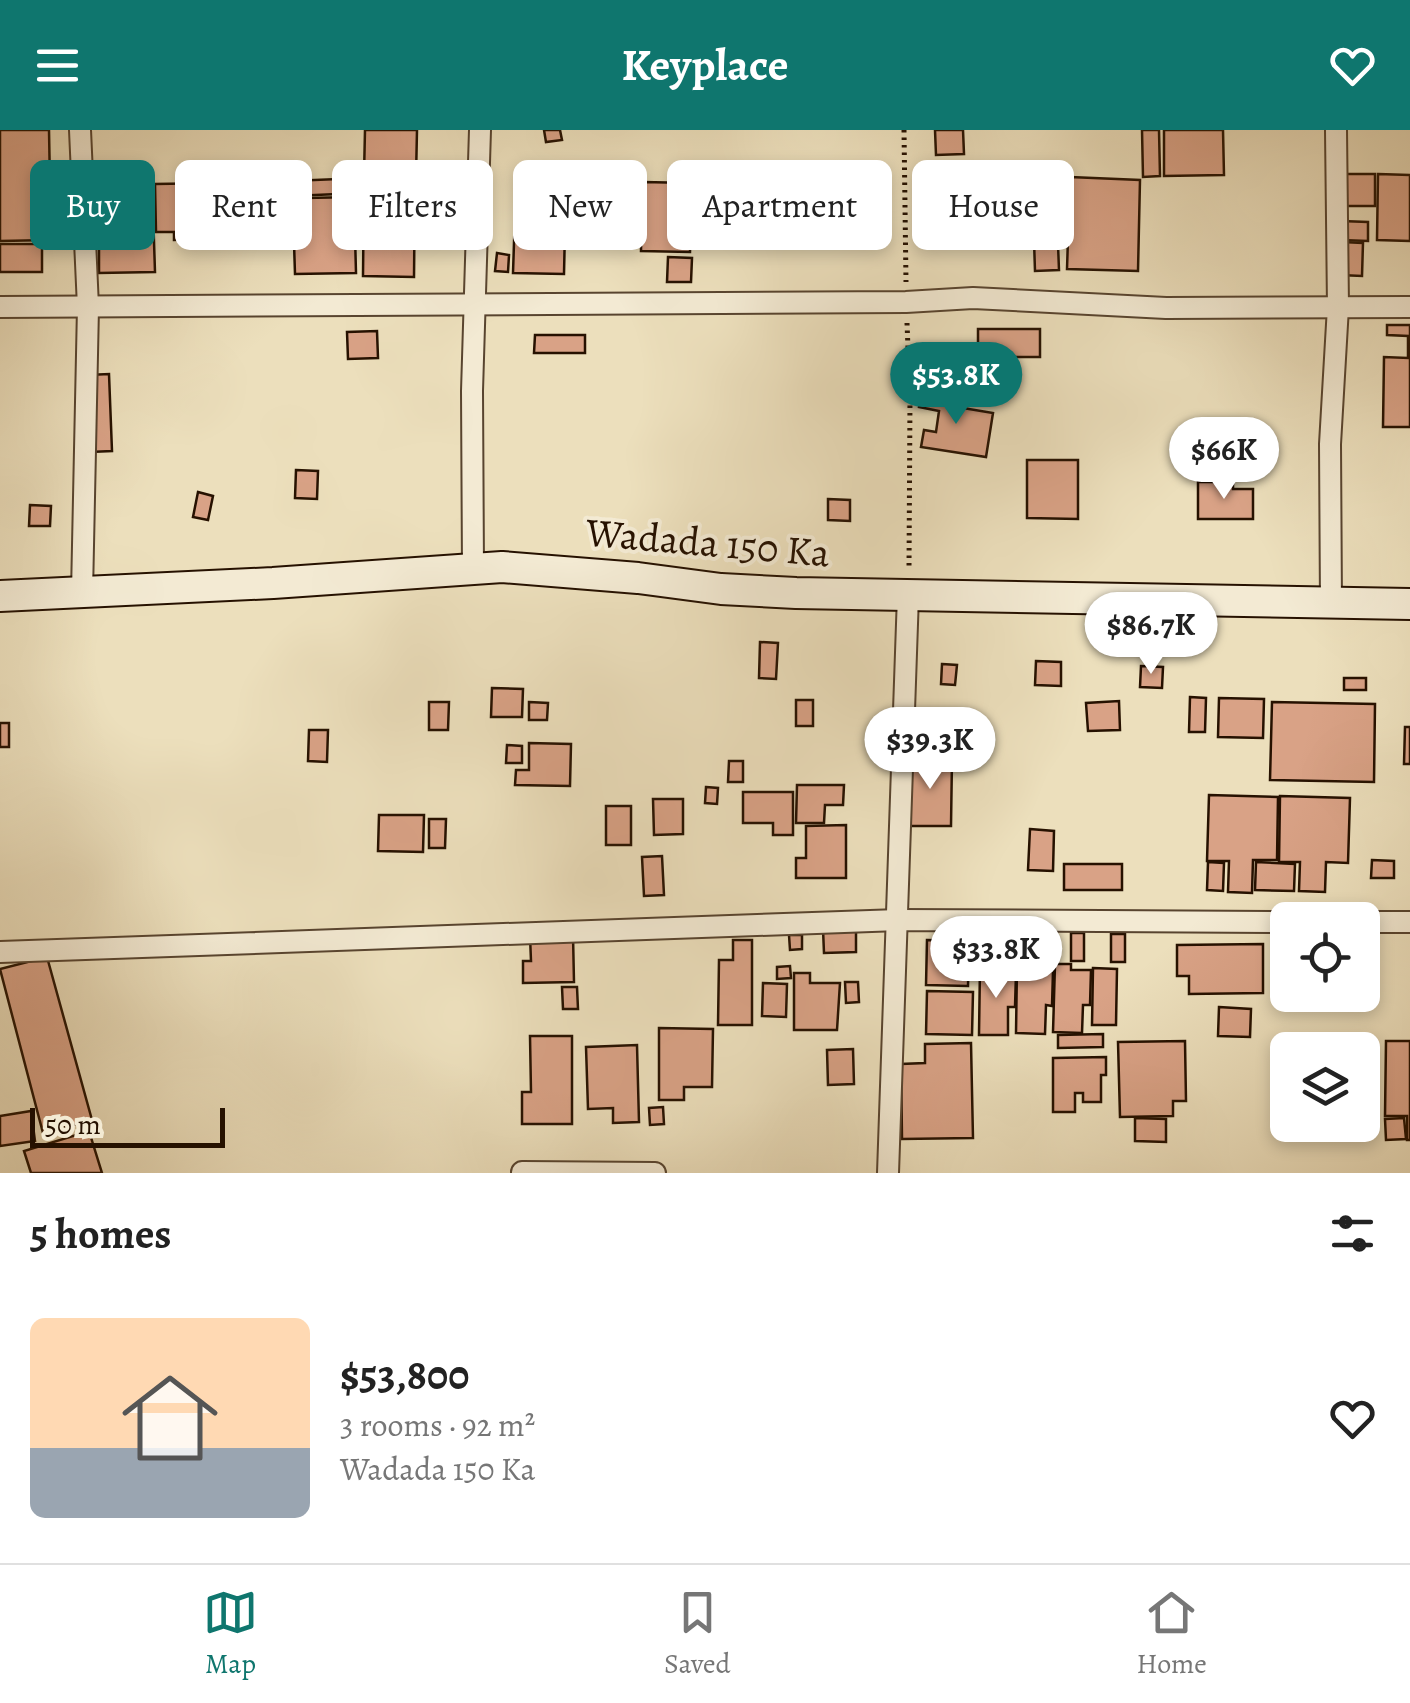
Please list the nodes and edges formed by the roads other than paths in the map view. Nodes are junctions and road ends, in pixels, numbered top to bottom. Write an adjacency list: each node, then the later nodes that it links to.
1 (80, 130): 6 (street)
2 (480, 130): 4 (street)
3 (1336, 130): 7 (street)
4 (474, 303): 6 (street); 7 (street); 9 (street)
5 (0, 307): 6 (street)
6 (88, 307): 10 (street)
7 (1338, 307): 8 (street); 14 (street)
8 (1410, 307)
9 (472, 570): 10 (street, Wadada 150 Ka); 11 (street, Wadada 150 Ka)
10 (82, 593): 12 (street, Wadada 150 Ka)
11 (908, 595): 14 (street, Wadada 150 Ka); 15 (street)
12 (0, 596)
13 (1410, 604): 14 (street, Wadada 150 Ka)
14 (1331, 605)
15 (898, 920): 16 (street); 19 (street); 22 (street)
16 (1270, 922)
17 (1380, 922): 18 (street)
18 (1410, 922)
19 (0, 952)
20 (522, 1172): 21 (street)
21 (655, 1173)
22 (888, 1173)

